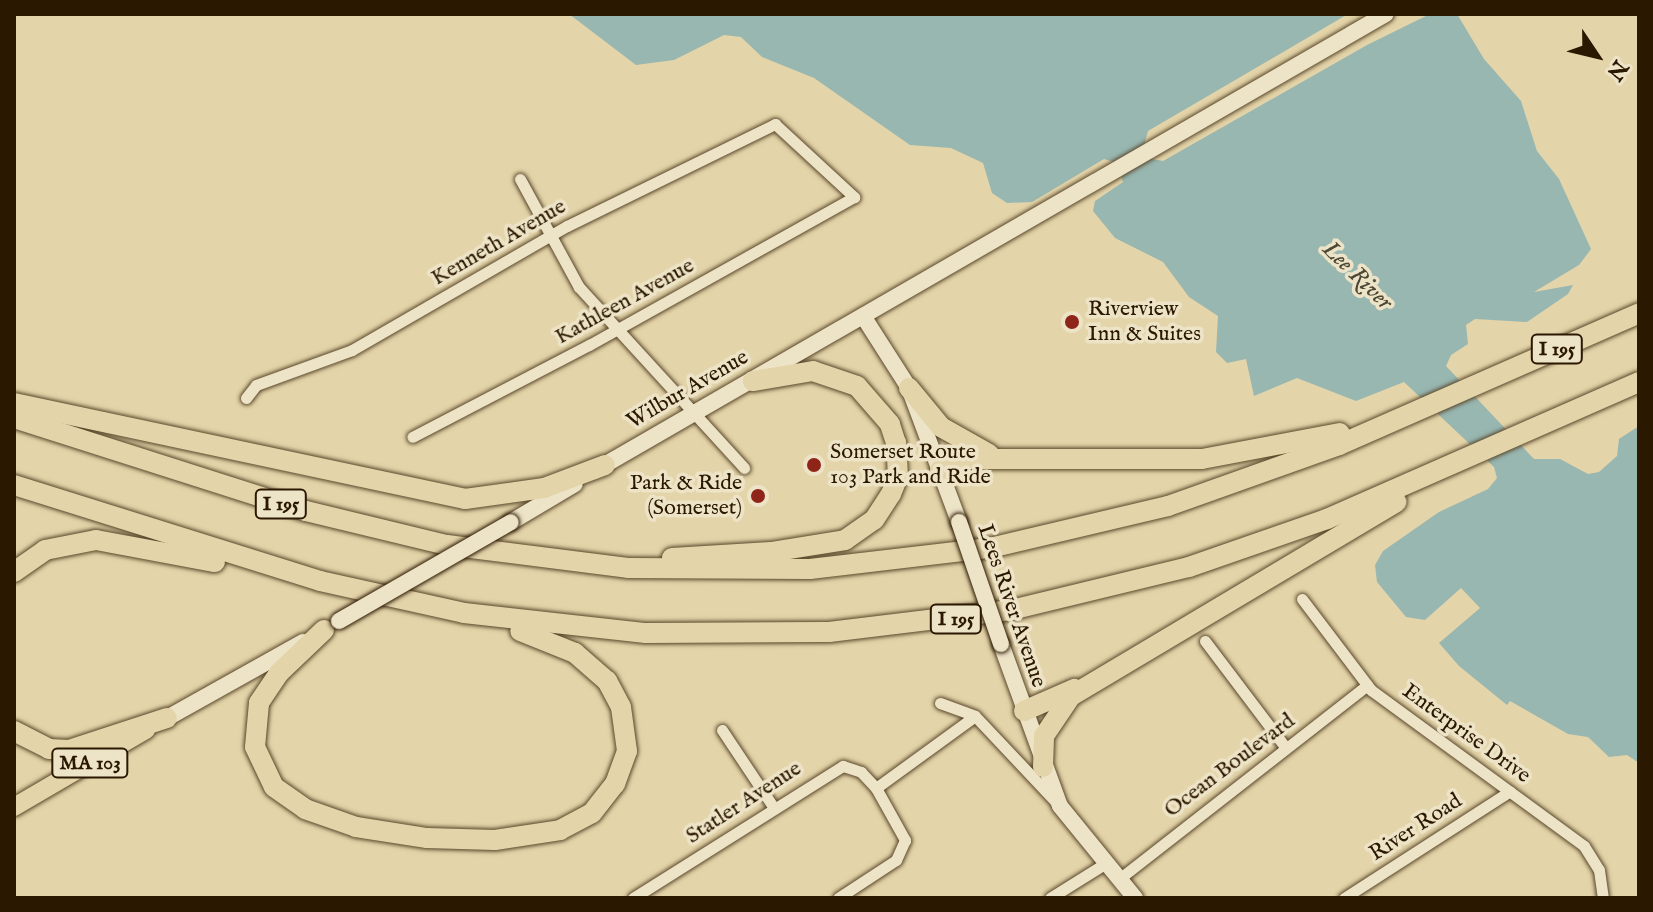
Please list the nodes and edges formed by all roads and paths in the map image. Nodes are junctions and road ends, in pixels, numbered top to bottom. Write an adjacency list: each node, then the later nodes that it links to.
1 (1386, 14): 6 (main road, Wilbur Avenue / MA 103)
2 (520, 179): 4 (street)
3 (854, 197): 4 (street, Kenneth Avenue); 7 (street, Kathleen Avenue)
4 (550, 236): 7 (street); 11 (street, Kenneth Avenue)
5 (1639, 313): 13 (highway, I 195)
6 (863, 316): 8 (main road, Wilbur Avenue / MA 103); 10 (main road, Lees River Avenue)
7 (615, 329): 14 (street); 16 (street, Kathleen Avenue)
8 (753, 381): 14 (main road, Wilbur Avenue / MA 103); 23 (highway)
9 (1639, 382): 18 (highway, I 195)
10 (909, 388): 17 (highway); 21 (main road, Lees River Avenue)
11 (246, 398)
12 (14, 403): 19 (highway)
13 (1414, 413): 17 (highway); 23 (highway, I 195)
14 (693, 414): 19 (main road, Wilbur Avenue / MA 103); 20 (street)
15 (14, 418): 23 (highway, I 195)
16 (412, 437)
17 (1013, 458): 21 (highway)
18 (1466, 459): 27 (highway, I 195); 30 (highway)
19 (605, 465): 28 (main road, Wilbur Avenue / MA 103, bridge)
20 (744, 468)
21 (940, 470): 33 (main road, Lees River Avenue, bridge)
22 (14, 485): 25 (highway, I 195)
23 (555, 561)
24 (14, 572): 25 (highway)
25 (320, 581): 27 (highway, I 195)
26 (1302, 599): 31 (street, Enterprise Drive)
27 (427, 606): 28 (highway)
28 (331, 626): 35 (main road, Wilbur Avenue / MA 103)
29 (1205, 641): 38 (street)
30 (1114, 670): 33 (highway); 39 (highway)
31 (1367, 685): 38 (street, Ocean Boulevard); 41 (street, Enterprise Drive)
32 (940, 703): 34 (street)
33 (1024, 711): 39 (main road, Lees River Avenue)
34 (975, 716): 40 (street); 42 (street)
35 (167, 718): 37 (highway); 43 (main road, Wilbur Avenue / MA 103)
36 (722, 730): 44 (street)
37 (14, 731)
38 (1286, 748): 46 (street, Ocean Boulevard)
39 (1043, 767): 42 (main road, Lees River Avenue)
40 (876, 788): 44 (street, Statler Avenue); 48 (street)
41 (1510, 791): 51 (street, River Road); 52 (street, Enterprise Drive)
42 (1060, 806): 45 (main road, Lees River Avenue)
43 (14, 807)
44 (774, 808): 47 (street, Statler Avenue)
45 (1106, 863): 46 (main road, Lees River Avenue); 49 (street)
46 (1119, 879): 50 (main road, Lees River Avenue)
47 (633, 898)
48 (838, 898)
49 (1050, 898)
50 (1135, 898)
51 (1344, 898)
52 (1603, 898)

